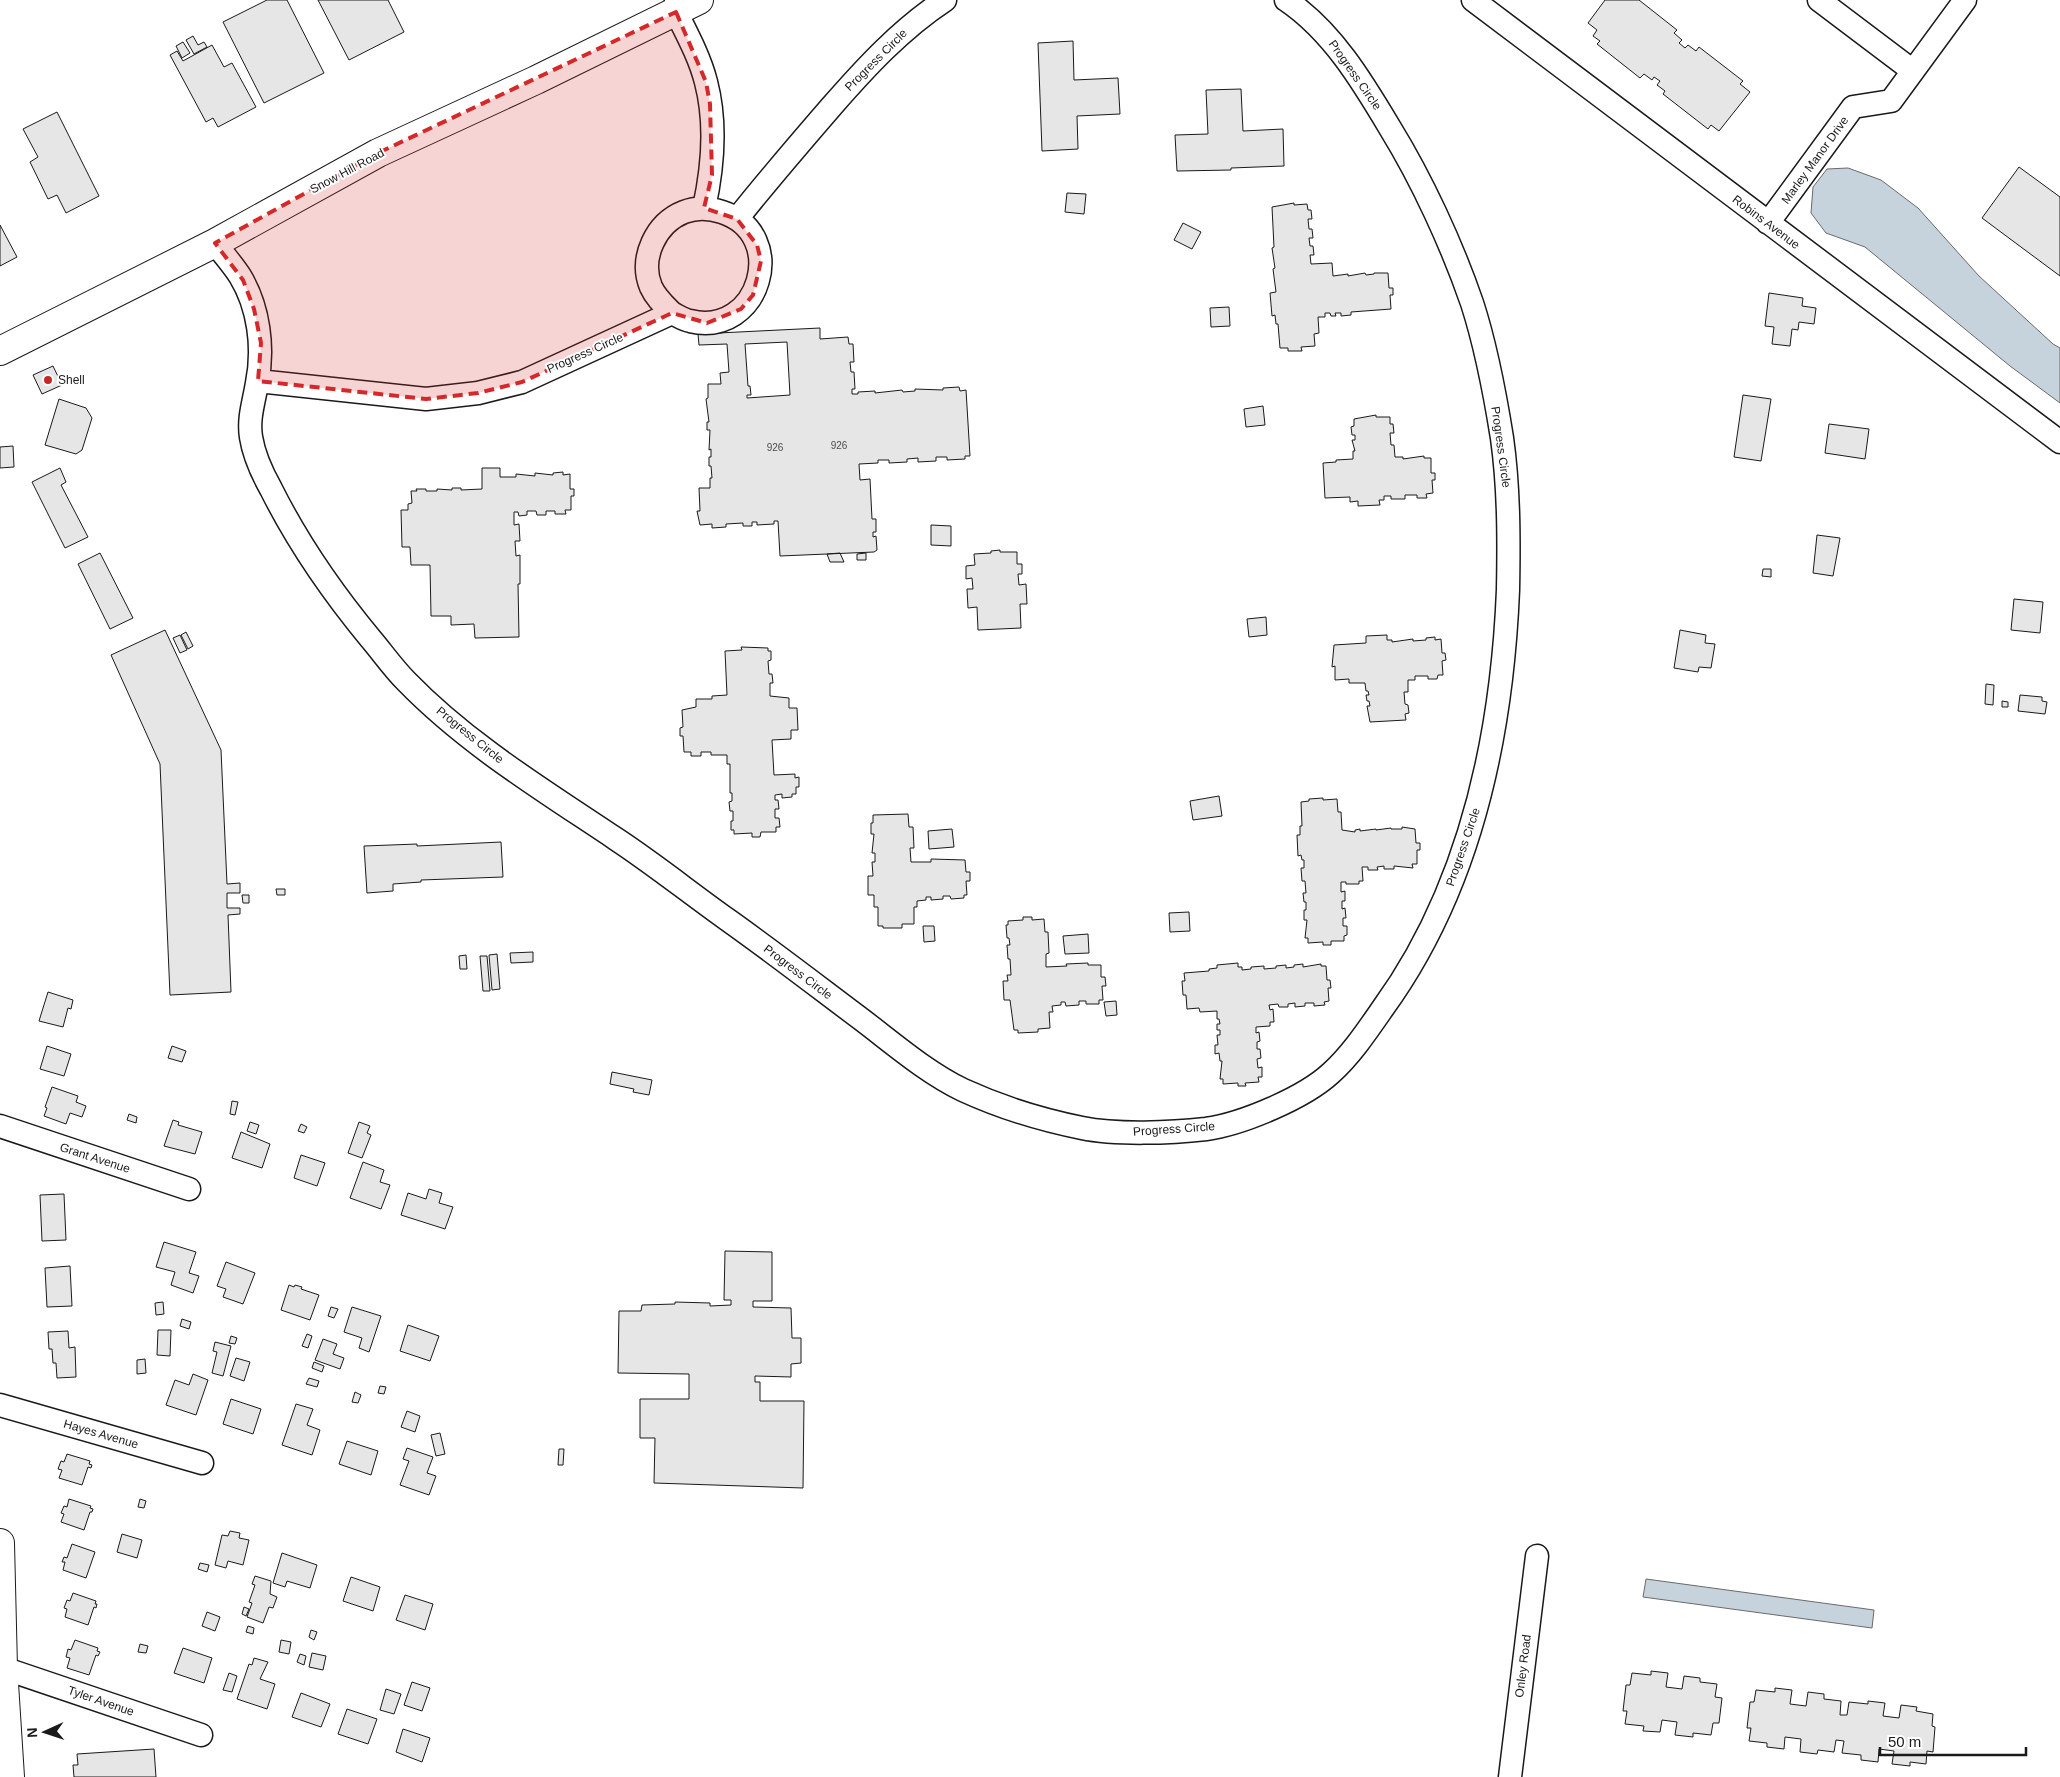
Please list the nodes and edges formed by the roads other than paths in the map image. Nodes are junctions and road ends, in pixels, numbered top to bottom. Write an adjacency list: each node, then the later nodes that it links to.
1 (945, 0): 9 (street, Progress Circle)
2 (1286, 0): 14 (street, Progress Circle)
3 (1819, 0): 7 (street)
4 (1965, 0): 7 (street, Marley Manor Drive)
5 (1481, 2): 10 (street, Robins Avenue)
6 (684, 4): 8 (street); 11 (main road, Snow Hill Road)
7 (1913, 71): 10 (street, Marley Manor Drive)
8 (704, 208): 9 (street); 12 (street)
9 (736, 219): 12 (street)
10 (1768, 223): 15 (street, Robins Avenue)
11 (215, 243): 13 (main road, Snow Hill Road); 14 (street, Progress Circle)
12 (672, 313): 14 (street, Progress Circle)
13 (0, 350)
14 (258, 381)
15 (2060, 442)
16 (0, 1126): 17 (street, Grant Avenue)
17 (189, 1189)
18 (0, 1404): 19 (street, Hayes Avenue)
19 (202, 1463)
20 (0, 1543): 22 (main road)
21 (1537, 1556): 25 (street, Onley Road)
22 (1, 1667): 23 (street, Tyler Avenue); 24 (main road)
23 (201, 1735)
24 (10, 1777)
25 (1510, 1777)

